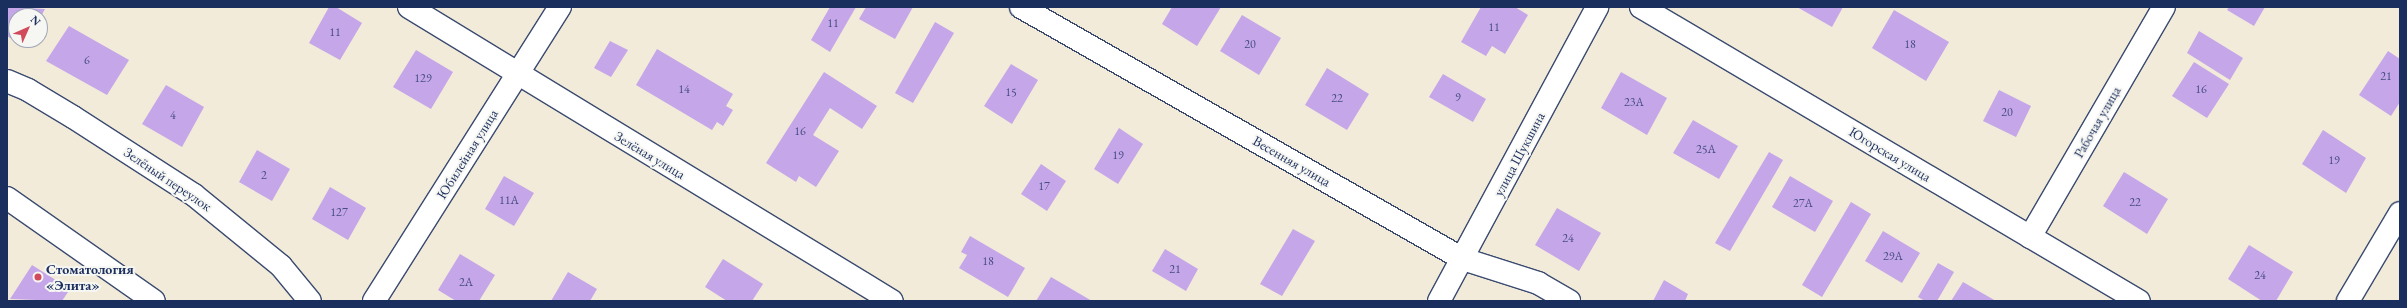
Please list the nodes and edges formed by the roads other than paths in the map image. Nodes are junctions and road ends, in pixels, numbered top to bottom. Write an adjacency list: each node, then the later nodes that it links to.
1 (409, 7): 7 (street, Зелёная улица)
2 (560, 7): 7 (street, Юбилейная улица)
3 (1021, 7): 12 (street, Весенняя улица)
4 (1597, 7): 12 (street, улица Шукшина)
5 (1641, 7): 11 (street, Югорская улица)
6 (2164, 7): 11 (street, Рабочая улица)
7 (517, 74): 15 (street, Юбилейная улица); 16 (street, Зелёная улица)
8 (7, 81): 14 (street, Зелёный переулок)
9 (7, 198): 13 (street)
10 (2400, 214): 20 (street)
11 (2030, 237): 19 (street, Югорская улица)
12 (1463, 258): 17 (street, улица Шукшина); 18 (street, Весенняя улица)
13 (154, 301)
14 (310, 301)
15 (374, 301)
16 (892, 301)
17 (1439, 301)
18 (1569, 301)
19 (2139, 301)
20 (2348, 301)

